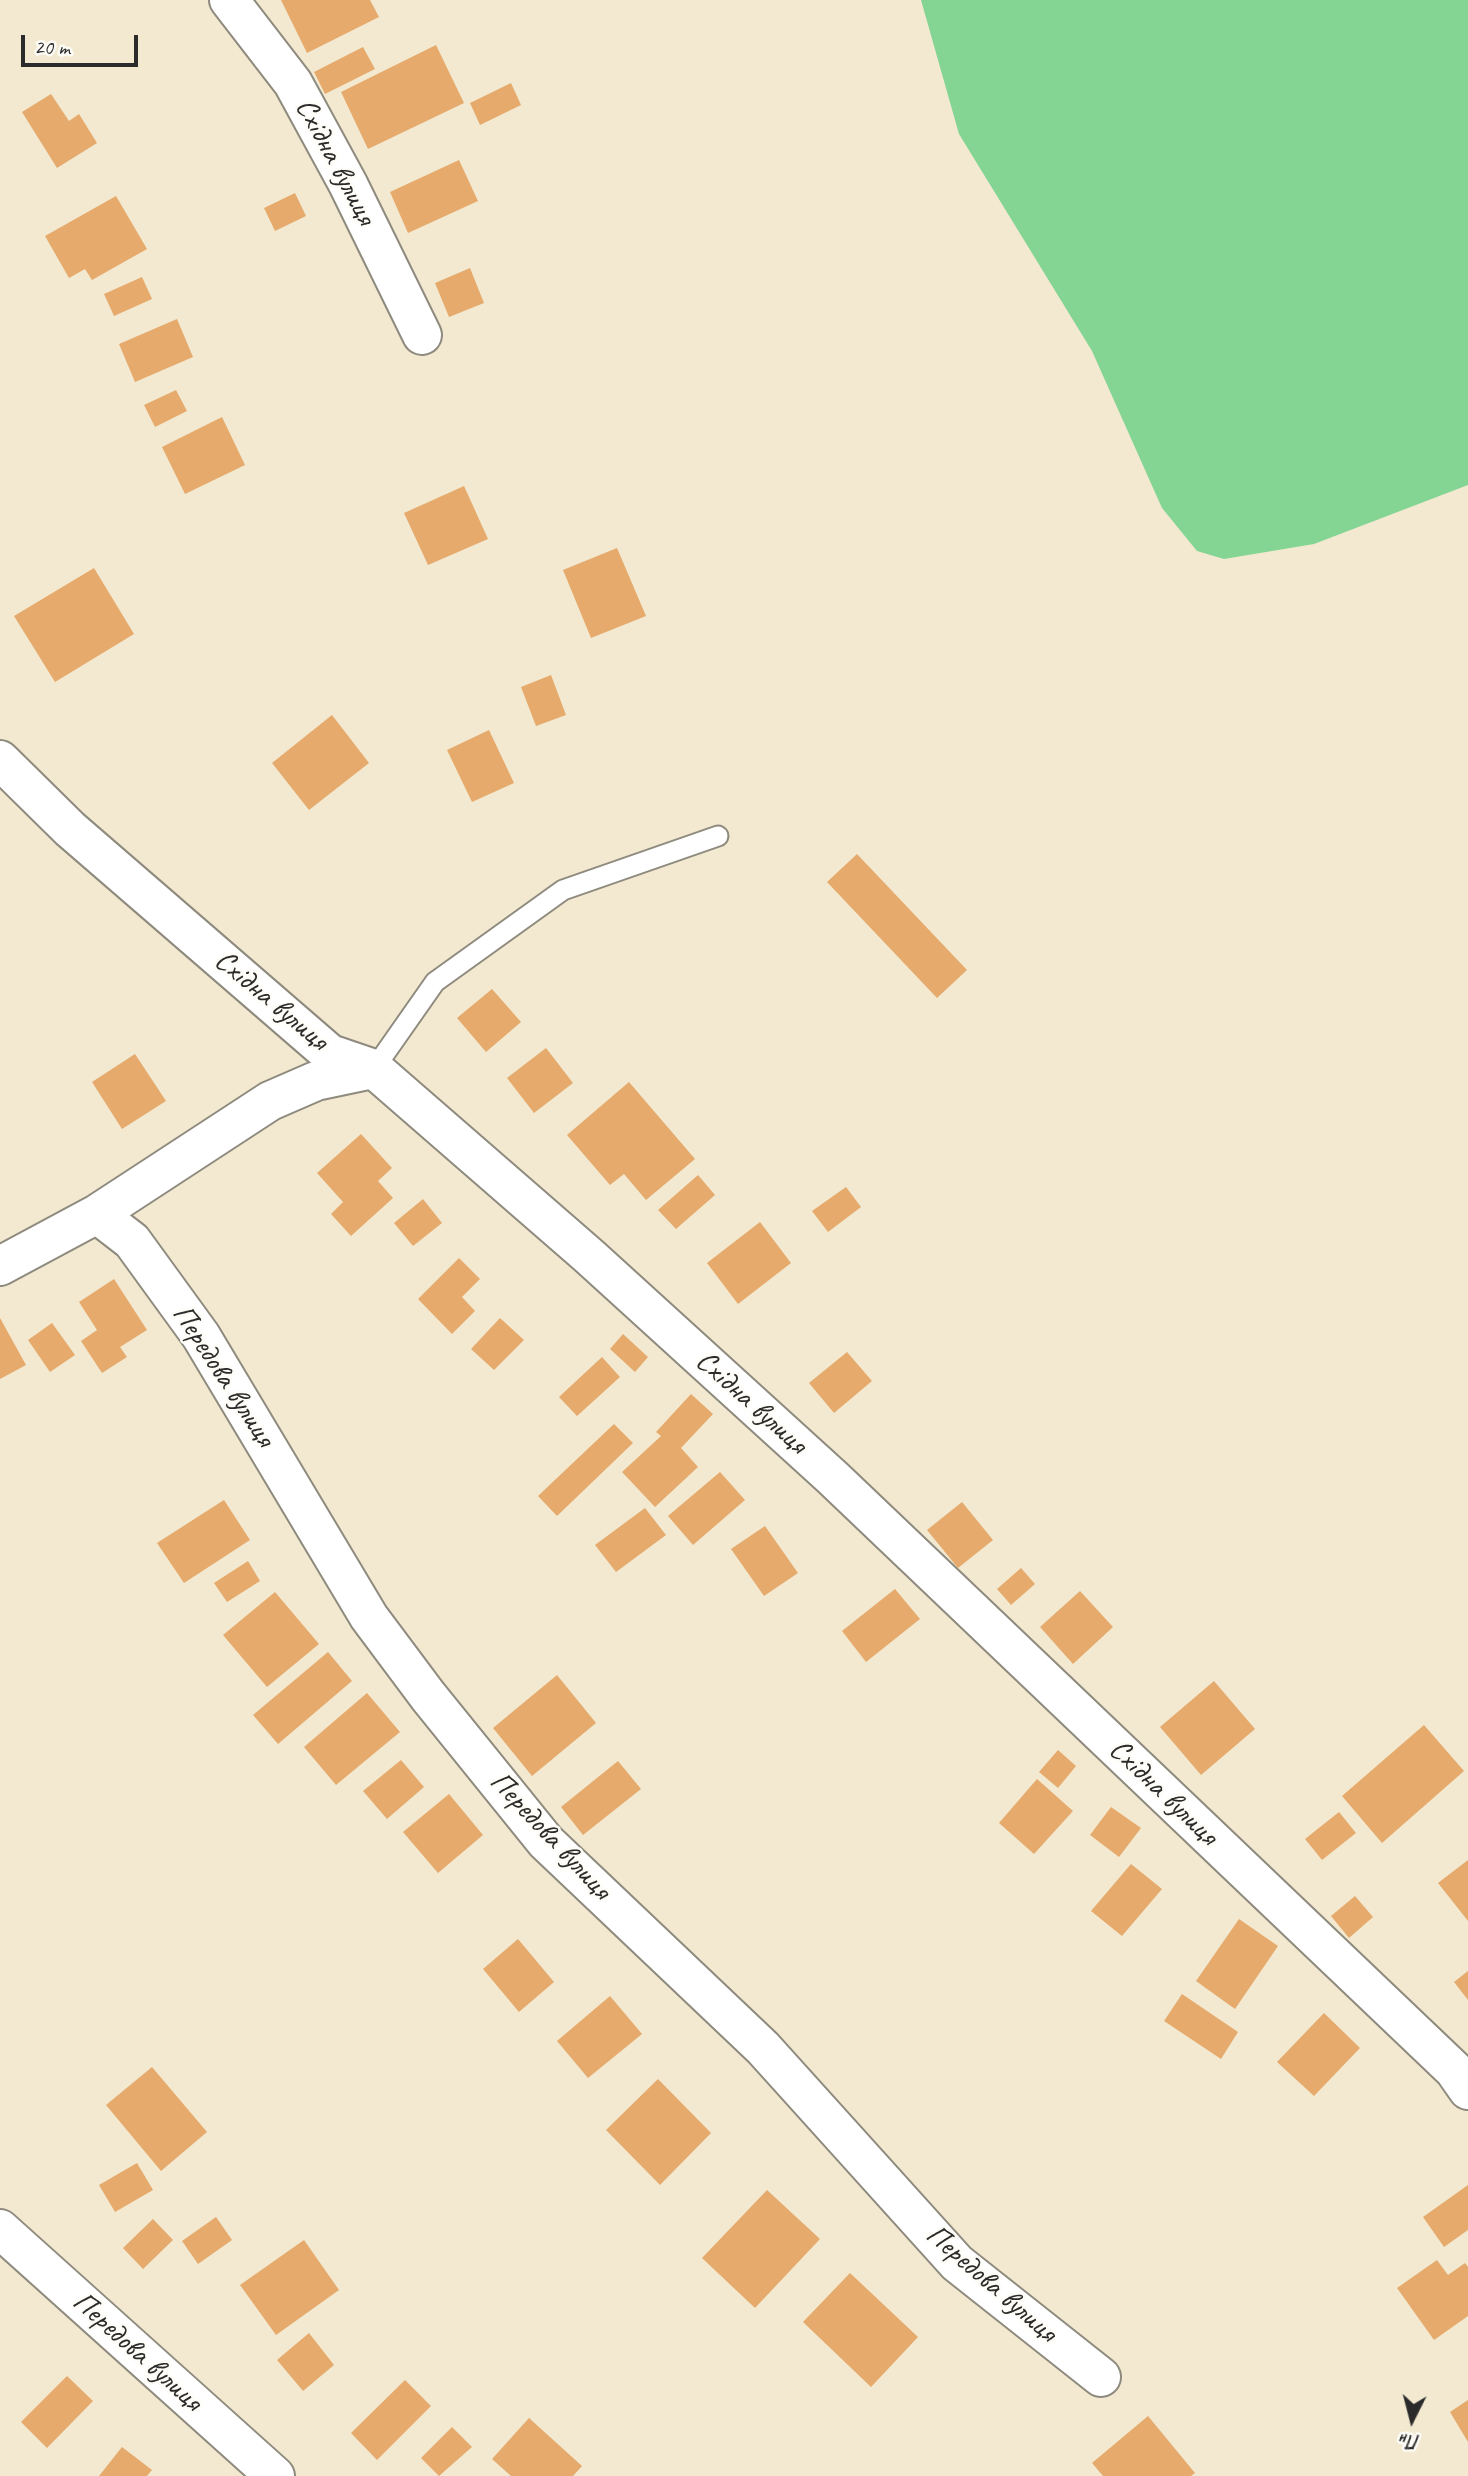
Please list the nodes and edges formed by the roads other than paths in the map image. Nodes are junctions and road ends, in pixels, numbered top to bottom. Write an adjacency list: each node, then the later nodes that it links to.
1 (229, 0): 2 (street, Східна вулиця)
2 (422, 335)
3 (0, 760): 5 (street, Східна вулиця)
4 (718, 836): 5 (lane)
5 (374, 1069): 6 (street); 8 (street, Східна вулиця)
6 (97, 1214): 7 (street); 10 (street, Передова вулиця)
7 (0, 1266)
8 (1468, 2090)
9 (0, 2229): 11 (street, Передова вулиця)
10 (1101, 2377)
11 (275, 2476)

